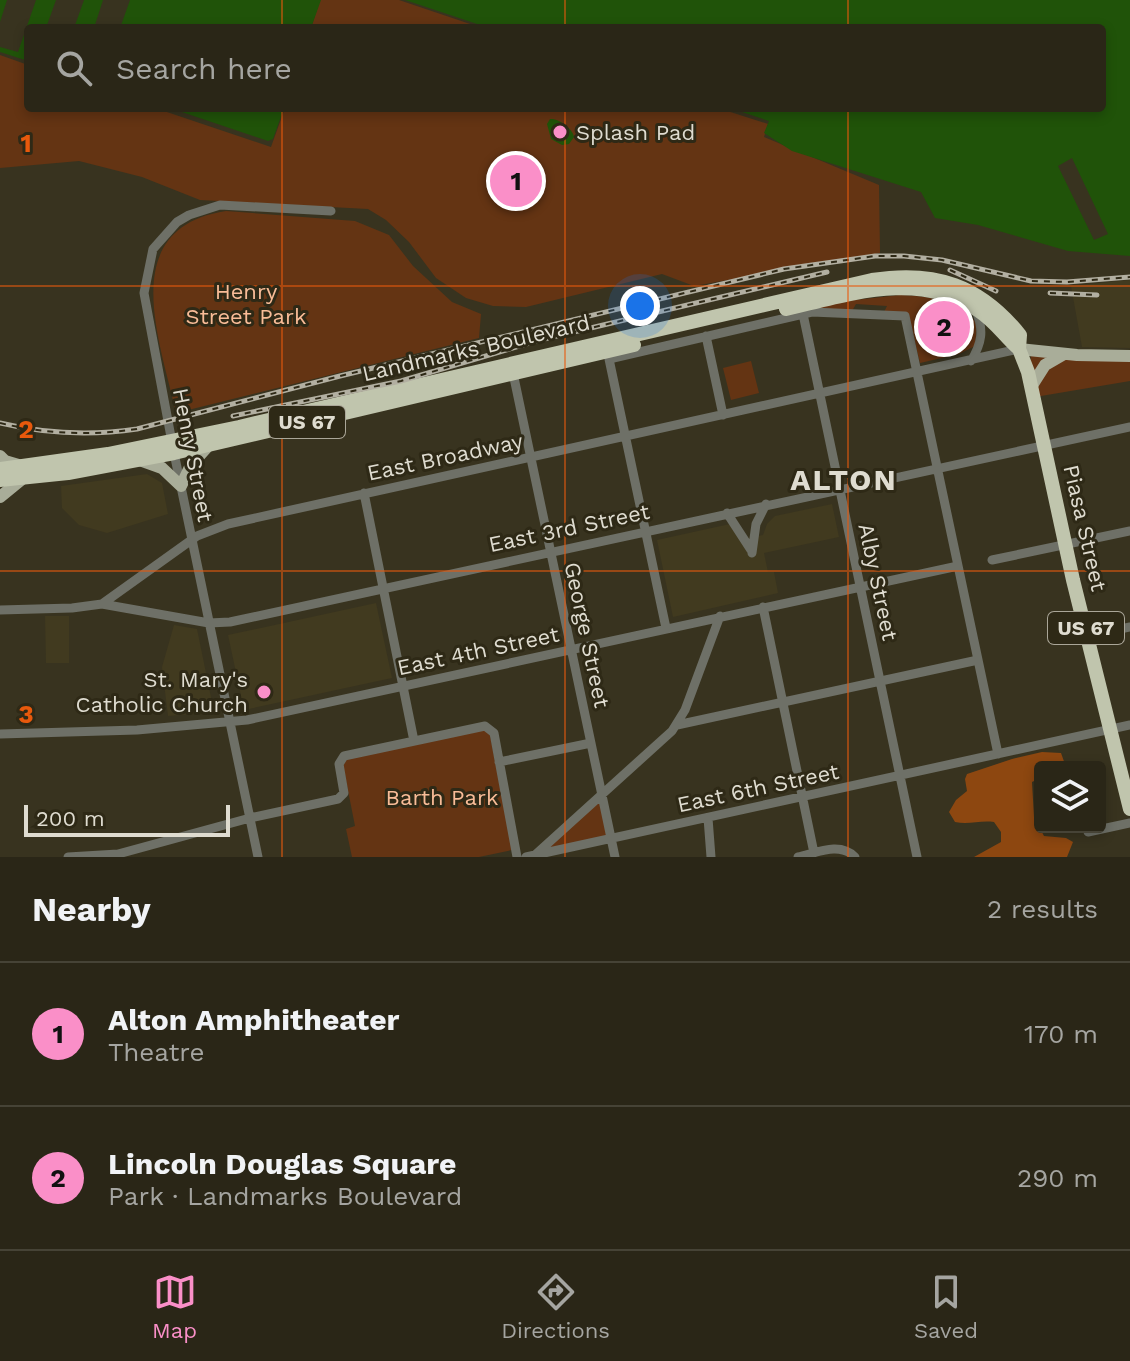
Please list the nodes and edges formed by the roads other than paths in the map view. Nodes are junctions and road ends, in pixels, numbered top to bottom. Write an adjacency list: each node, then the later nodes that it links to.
1 (331, 211): 18 (street, Henry Street)
2 (971, 306): 5 (highway, Landmarks Boulevard / US 67); 8 (street); 10 (highway, Landmarks Boulevard / US 67)
3 (803, 314): 4 (street); 9 (street); 12 (street, Alby Street)
4 (706, 336): 13 (street); 15 (street)
5 (1019, 349): 6 (main road); 8 (street, East Broadway); 11 (highway, Piasa Street / US 67); 18 (highway, Landmarks Boulevard / US 67)
6 (1064, 354): 7 (main road); 11 (main road)
7 (1130, 356)
8 (971, 361): 9 (street, East Broadway)
9 (917, 372): 12 (street, East Broadway); 22 (street)
10 (513, 373): 17 (highway, Landmarks Boulevard / US 67); 20 (street, George Street)
11 (1031, 387): 16 (highway, Piasa Street / US 67)
12 (820, 393): 13 (street, East Broadway); 27 (street, Alby Street)
13 (723, 415): 15 (street, East Broadway)
14 (1130, 427): 16 (street, East 3rd Street)
15 (626, 436): 20 (street, East Broadway); 32 (street)
16 (1044, 445): 22 (street, East 3rd Street); 35 (highway, Piasa Street / US 67)
17 (208, 446): 18 (highway, Landmarks Boulevard / US 67); 26 (main road)
18 (173, 447): 21 (highway, Landmarks Boulevard / US 67); 24 (highway, Landmarks Boulevard / US 67); 26 (street, Henry Street)
19 (0, 456): 24 (main road)
20 (531, 456): 28 (street, East Broadway); 36 (street, George Street)
21 (137, 459): 24 (highway, Landmarks Boulevard / US 67); 26 (main road)
22 (937, 467): 27 (street, East 3rd Street); 38 (street)
23 (0, 469): 24 (highway, Landmarks Boulevard / US 67)
24 (25, 472): 25 (highway, Landmarks Boulevard / US 67); 29 (main road)
25 (0, 480)
26 (181, 486): 34 (street, Henry Street)
27 (840, 488): 30 (street, East 3rd Street); 39 (street, Alby Street)
28 (364, 493): 34 (street, East Broadway); 40 (street)
29 (0, 497)
30 (766, 504): 31 (street, East 3rd Street); 31 (street)
31 (727, 513): 32 (street, East 3rd Street)
32 (645, 530): 36 (street, East 3rd Street); 47 (street)
33 (1130, 531): 35 (street)
34 (192, 539): 41 (street, East Broadway); 45 (street, Henry Street)
35 (1065, 544): 37 (street); 48 (highway, Piasa Street / US 67)
36 (551, 551): 40 (street, East 3rd Street); 49 (street, George Street)
37 (992, 560)
38 (958, 566): 39 (street, East 4th Street); 50 (street)
39 (861, 586): 42 (street, East 4th Street); 51 (street, Alby Street)
40 (382, 588): 45 (street, East 3rd Street); 52 (street)
41 (102, 604): 43 (street); 45 (street, East 3rd Street)
42 (763, 607): 44 (street, East 4th Street); 53 (street)
43 (0, 610)
44 (720, 616): 47 (street, East 4th Street); 55 (street)
45 (209, 623): 54 (street, Henry Street)
46 (1130, 627): 48 (street)
47 (666, 628): 49 (street, East 4th Street)
48 (1088, 636): 57 (highway, Piasa Street / US 67)
49 (572, 649): 52 (street, East 4th Street); 60 (street, George Street)
50 (978, 660): 51 (street); 61 (street)
51 (880, 681): 53 (street); 63 (street, Alby Street)
52 (403, 685): 54 (street, East 4th Street); 59 (street)
53 (783, 702): 55 (street); 65 (street)
54 (230, 721): 58 (street, East 4th Street); 67 (street, Henry Street)
55 (677, 725): 64 (street)
56 (1130, 725): 57 (street, East 6th Street)
57 (1111, 729): 61 (street, East 6th Street); 66 (highway, Piasa Street / US 67)
58 (0, 734)
59 (414, 741): 62 (street); 67 (street)
60 (591, 743): 62 (street); 64 (street, George Street)
61 (998, 754): 63 (street, East 6th Street)
62 (499, 762): 76 (street)
63 (899, 775): 65 (street, East 6th Street); 81 (street, Alby Street)
64 (602, 796): 71 (street, George Street); 73 (street)
65 (802, 797): 68 (street, East 6th Street); 72 (street)
66 (1130, 809)
67 (250, 818): 74 (street); 75 (street, Henry Street)
68 (708, 818): 71 (street, East 6th Street); 78 (street)
69 (1130, 823): 70 (street)
70 (1106, 828)
71 (611, 838): 73 (street, East 6th Street); 77 (street, George Street)
72 (814, 853): 79 (street); 80 (street)
73 (531, 856)
74 (68, 857)
75 (258, 857)
76 (517, 857)
77 (615, 857)
78 (711, 857)
79 (798, 857)
80 (855, 857)
81 (917, 857)

